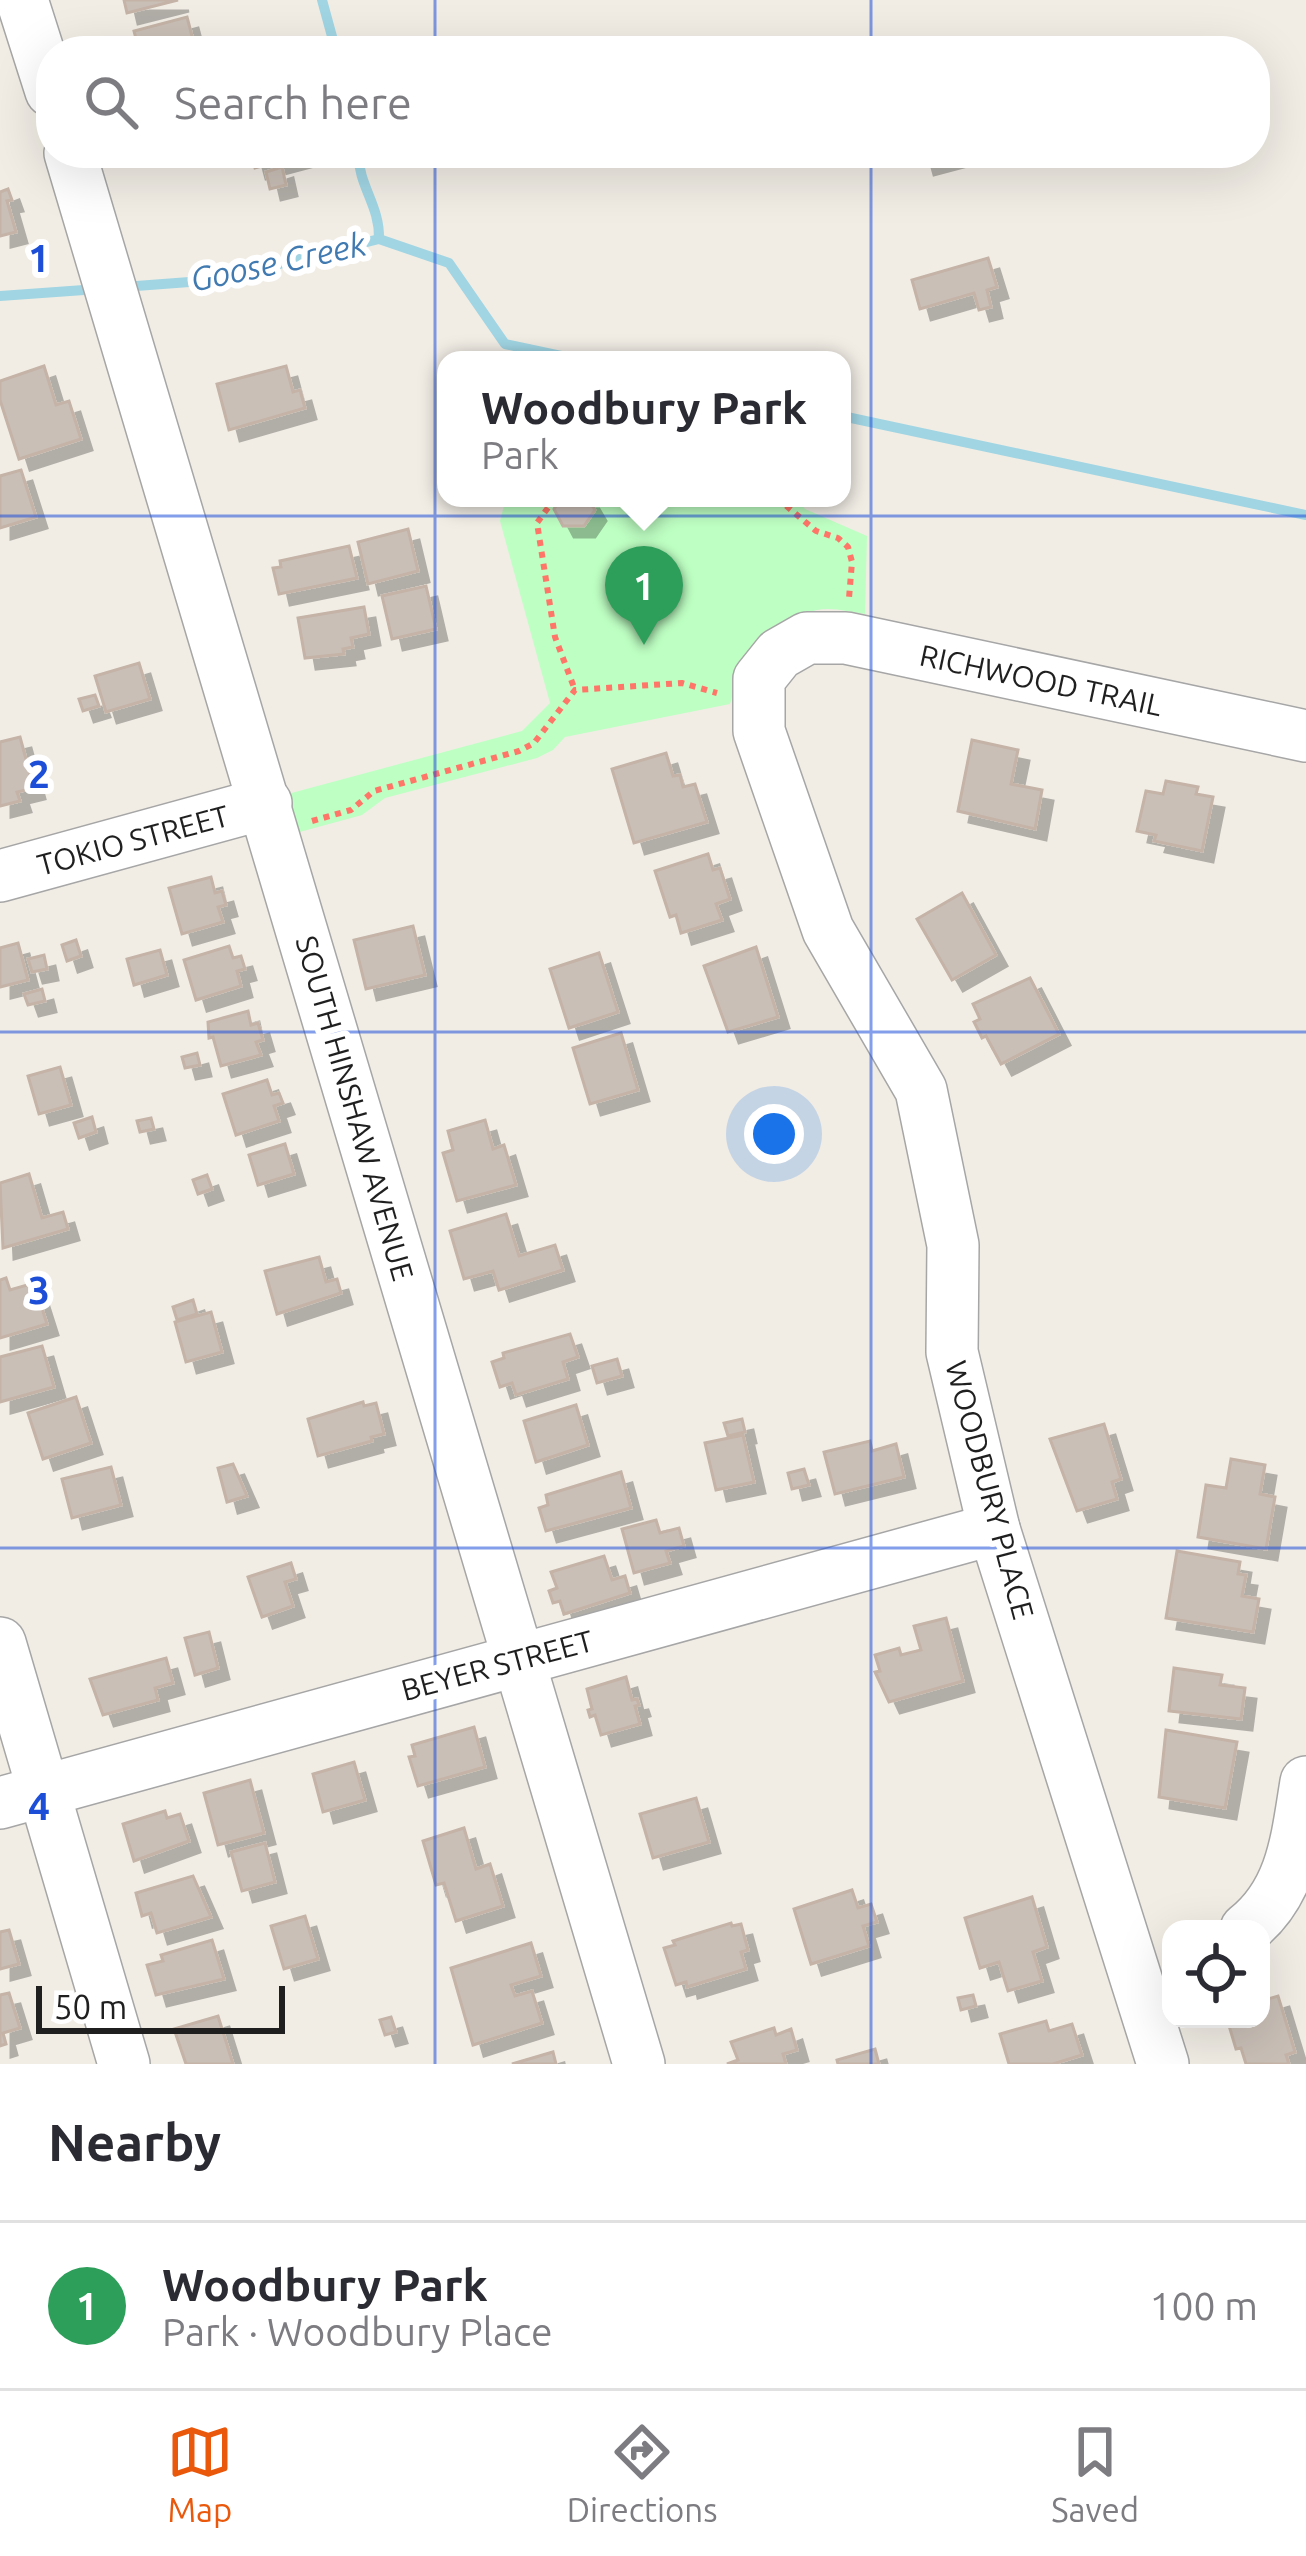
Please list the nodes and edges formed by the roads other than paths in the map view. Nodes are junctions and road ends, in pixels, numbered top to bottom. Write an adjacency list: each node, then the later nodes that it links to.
1 (22, 0): 2 (street)
2 (36, 44)
3 (75, 168): 6 (street, SOUTH HINSHAW AVENUE)
4 (759, 705): 5 (street, RICHWOOD TRAIL); 8 (street, WOODBURY PLACE)
5 (1306, 736)
6 (270, 817): 7 (street, TOKIO STREET); 10 (street, SOUTH HINSHAW AVENUE)
7 (0, 876)
8 (994, 1529): 10 (street, BEYER STREET); 14 (street, WOODBURY PLACE)
9 (0, 1643): 12 (street)
10 (515, 1659): 12 (street, BEYER STREET); 16 (street, SOUTH HINSHAW AVENUE)
11 (1306, 1782): 13 (street)
12 (22, 1797): 15 (street)
13 (1254, 1920)
14 (1152, 1959): 17 (street, WOODBURY PLACE)
15 (124, 2064)
16 (639, 2064)
17 (1163, 2064)

